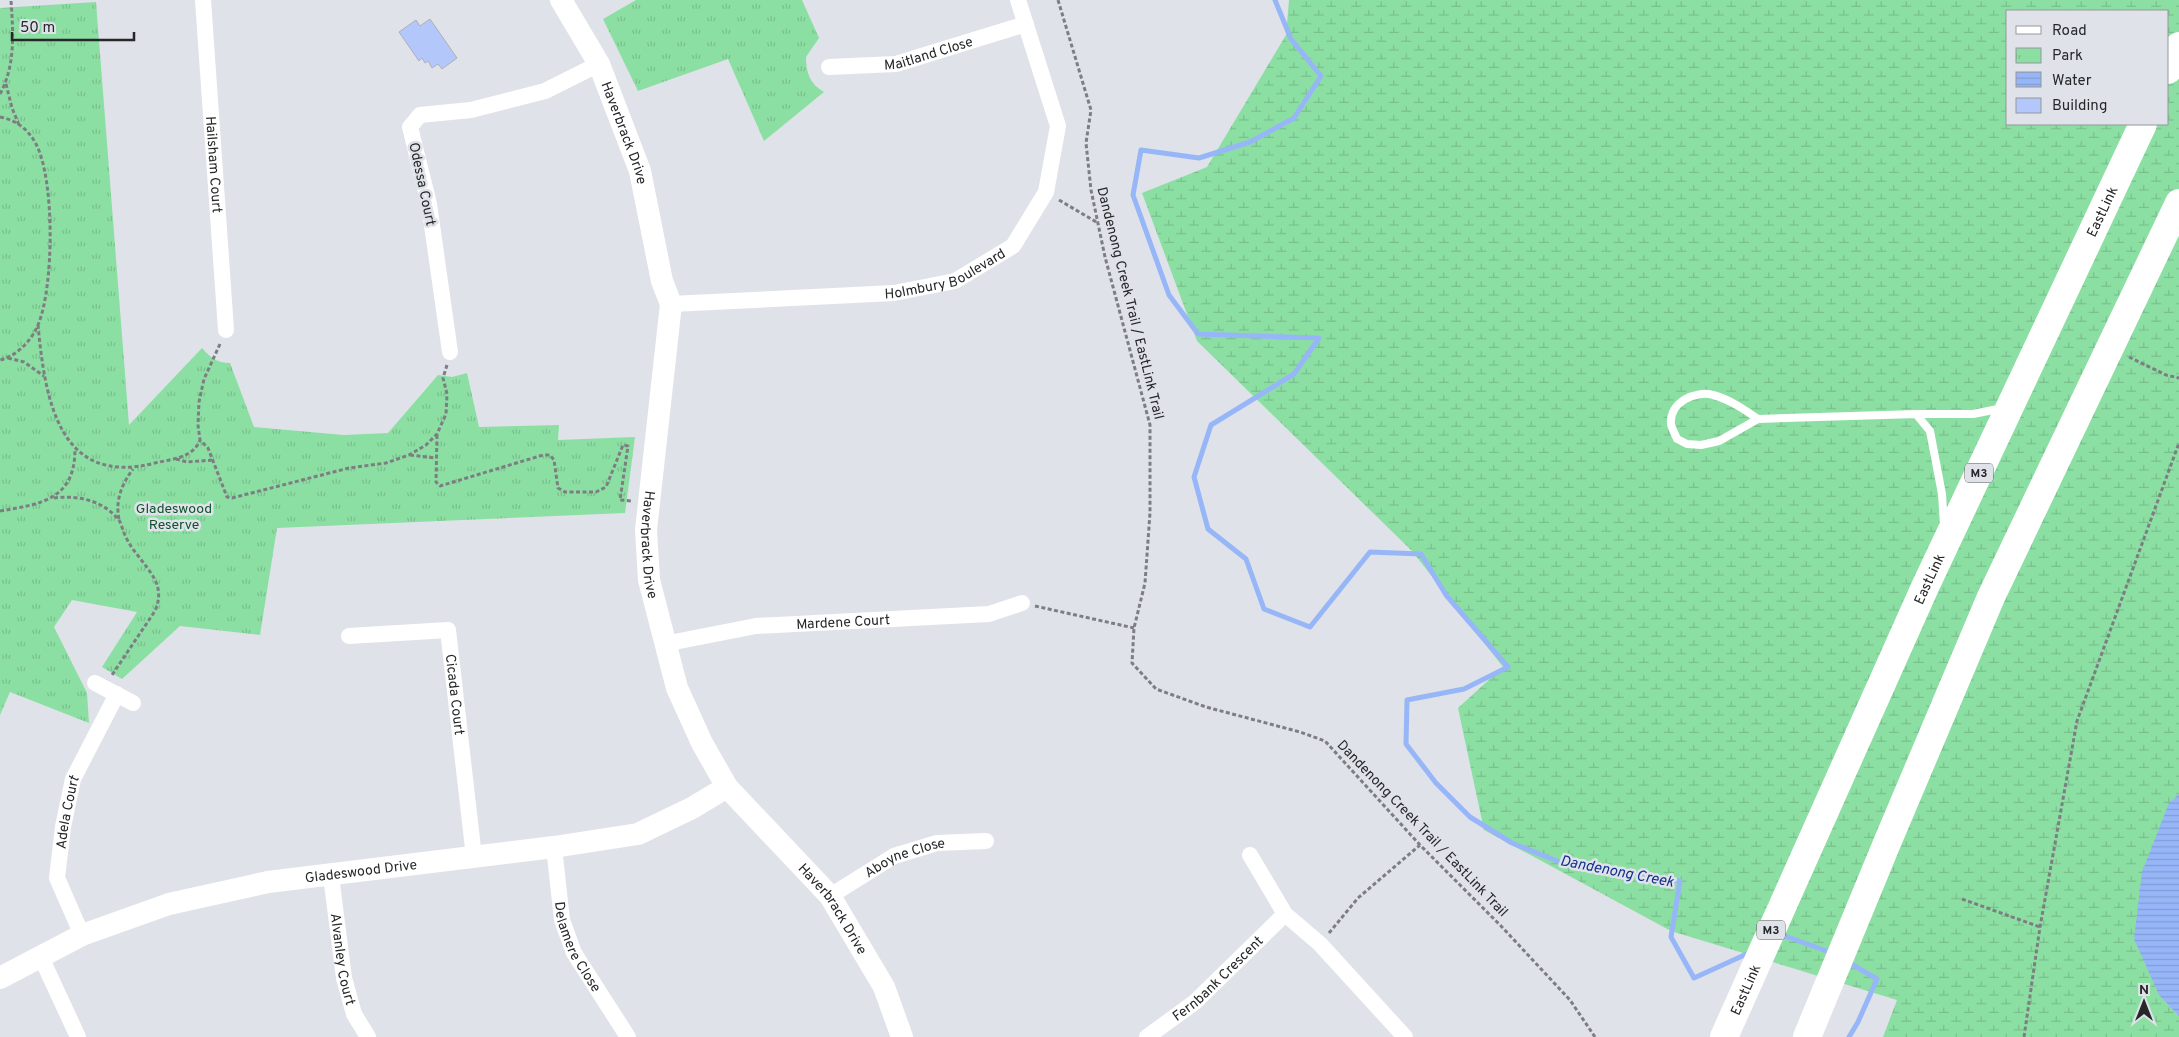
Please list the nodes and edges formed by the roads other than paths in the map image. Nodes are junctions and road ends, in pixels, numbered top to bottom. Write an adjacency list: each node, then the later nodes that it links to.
1 (202, 0): 12 (street, Hailsham Court)
2 (562, 0): 6 (street, Haverbrack Drive)
3 (1018, 0): 4 (street, Holmbury Boulevard)
4 (1026, 24): 7 (street, Maitland Close); 11 (street, Holmbury Boulevard)
5 (2179, 46): 8 (highway)
6 (598, 64): 11 (street, Haverbrack Drive); 13 (street, Odessa Court)
7 (829, 67)
8 (2169, 68)
9 (2143, 125): 14 (highway, EastLink / M3)
10 (2179, 203): 40 (highway)
11 (671, 304): 20 (street, Haverbrack Drive)
12 (226, 330)
13 (450, 352)
14 (2010, 406): 15 (lane); 17 (highway, EastLink / M3)
15 (1916, 414): 16 (lane); 17 (lane)
16 (1758, 419): 16 (lane)
17 (1945, 545): 39 (highway, EastLink / M3)
18 (1022, 603): 20 (street, Mardene Court)
19 (349, 636): 26 (street, Cicada Court)
20 (664, 644): 22 (street, Haverbrack Drive)
21 (133, 703): 30 (street, Adela Court)
22 (727, 787): 24 (street, Gladeswood Drive); 28 (street, Haverbrack Drive)
23 (986, 841): 28 (street, Aboyne Close)
24 (554, 847): 26 (street, Gladeswood Drive); 35 (street, Delamere Close)
25 (1250, 855): 29 (street)
26 (474, 857): 27 (street, Gladeswood Drive)
27 (331, 876): 30 (street, Gladeswood Drive); 34 (street, Alvanley Court)
28 (830, 896): 36 (street, Haverbrack Drive)
29 (1285, 914): 37 (street, Fernbank Crescent); 38 (street)
30 (82, 936): 31 (street, Gladeswood Drive)
31 (41, 956): 32 (street, Gladeswood Drive); 33 (street)
32 (0, 978)
33 (78, 1037)
34 (368, 1037)
35 (628, 1037)
36 (902, 1037)
37 (1147, 1037)
38 (1405, 1037)
39 (1724, 1037)
40 (1807, 1037)

